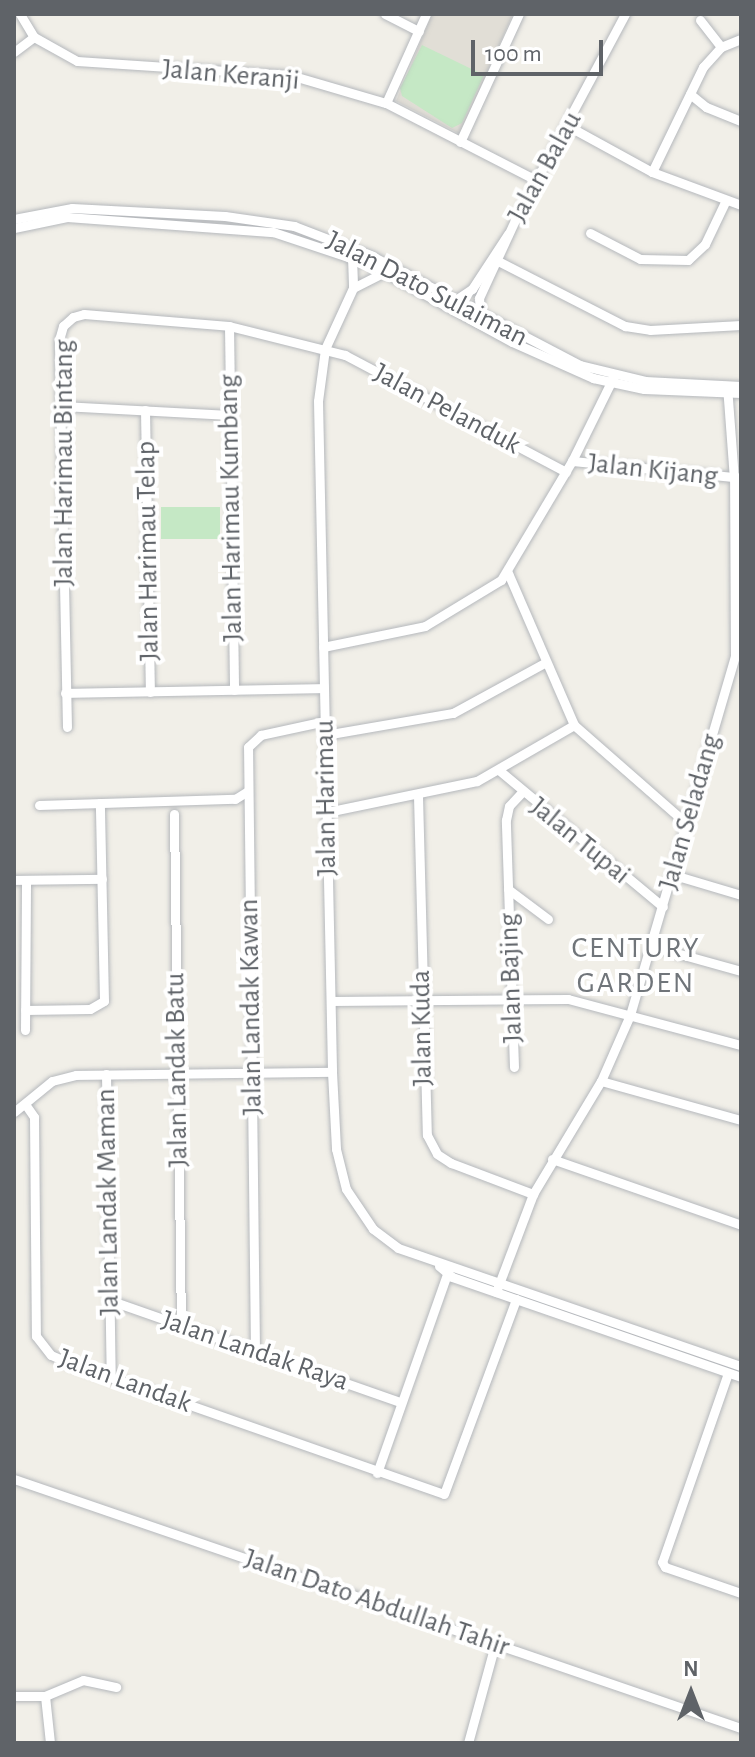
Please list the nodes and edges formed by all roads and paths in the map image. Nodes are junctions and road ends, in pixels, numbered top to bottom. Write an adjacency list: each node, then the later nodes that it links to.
1 (20, 14): 8 (street, Jalan Keranji)
2 (385, 14): 7 (street)
3 (426, 14): 7 (street)
4 (519, 14): 16 (street)
5 (625, 14): 15 (street, Jalan Balau)
6 (700, 20): 10 (street)
7 (419, 31): 13 (street)
8 (34, 37): 11 (street); 13 (street, Jalan Keranji)
9 (741, 39): 10 (street)
10 (721, 47): 12 (street)
11 (14, 52)
12 (690, 94): 14 (street); 17 (street)
13 (386, 103): 16 (street, Jalan Keranji)
14 (741, 121)
15 (568, 126): 17 (street); 18 (street, Jalan Balau)
16 (460, 142): 18 (street, Jalan Keranji)
17 (652, 172): 19 (street)
18 (536, 180): 24 (street, Jalan Balau)
19 (725, 202): 20 (street); 23 (street)
20 (741, 205)
21 (14, 219): 29 (street, Jalan Dato Sulaiman)
22 (14, 228): 25 (street, Jalan Dato Sulaiman)
23 (590, 233)
24 (508, 234): 26 (street, Jalan Balau); 29 (street, Jalan Balau)
25 (352, 256): 27 (street, Jalan Dato Sulaiman); 28 (street, Jalan Harimau)
26 (498, 261): 30 (street, Jalan Balau); 31 (street)
27 (385, 272): 28 (street); 34 (street, Jalan Dato Sulaiman)
28 (353, 288): 33 (street, Jalan Harimau)
29 (454, 301): 30 (street, Jalan Dato Sulaiman)
30 (480, 316): 34 (street, Jalan Dato Sulaiman)
31 (741, 325)
32 (229, 326): 33 (street, Jalan Harimau Bintang); 38 (street, Jalan Harimau Bintang); 40 (street, Jalan Harimau Kumbang)
33 (325, 349): 42 (street, Jalan Pelanduk); 47 (street, Jalan Harimau)
34 (612, 380): 36 (street, Jalan Dato Sulaiman); 41 (street)
35 (741, 386): 36 (street, Jalan Dato Sulaiman)
36 (727, 390): 37 (street, Jalan Dato Sulaiman); 43 (street, Jalan Seladang)
37 (741, 393)
38 (62, 406): 39 (street); 52 (street, Jalan Harimau Bintang)
39 (145, 410): 40 (street); 51 (street, Jalan Harimau Telap)
40 (230, 415): 50 (street, Jalan Harimau Kumbang)
41 (572, 461): 42 (street); 43 (street, Jalan Kijang)
42 (566, 472): 45 (street)
43 (738, 478): 44 (street, Jalan Seladang)
44 (738, 556): 46 (street, Jalan Seladang)
45 (508, 573): 47 (street); 48 (street)
46 (739, 639): 67 (street, Jalan Seladang)
47 (323, 647): 49 (street, Jalan Harimau)
48 (546, 662): 54 (street); 56 (street)
49 (324, 688): 50 (street); 53 (street, Jalan Harimau)
50 (234, 690): 51 (street)
51 (150, 692): 52 (street)
52 (65, 693): 55 (street, Jalan Harimau Bintang)
53 (325, 721): 56 (street, Jalan Harimau); 58 (street, Jalan Landak Kawan)
54 (574, 725): 57 (street); 67 (street)
55 (67, 727)
56 (325, 735): 65 (street, Jalan Harimau)
57 (500, 771): 59 (street, Jalan Tupai); 60 (street)
58 (248, 791): 61 (street); 64 (street, Jalan Landak Kawan)
59 (521, 793): 72 (street, Jalan Bajing); 74 (street, Jalan Tupai)
60 (418, 796): 65 (street); 80 (street, Jalan Kuda)
61 (235, 799): 62 (street); 64 (street)
62 (100, 803): 63 (street); 69 (street)
63 (39, 805)
64 (249, 809): 88 (street, Jalan Landak Kawan)
65 (327, 812): 79 (street, Jalan Harimau)
66 (174, 814): 87 (street, Jalan Landak Batu)
67 (687, 824): 68 (street, Jalan Seladang)
68 (674, 875): 73 (street); 74 (street, Jalan Seladang)
69 (102, 879): 71 (street); 81 (street)
70 (14, 880): 71 (street)
71 (26, 881): 81 (street)
72 (508, 889): 75 (street, Jalan Bajing); 78 (street, Jalan Bajing)
73 (741, 895)
74 (663, 907): 76 (street, Jalan Seladang)
75 (548, 919)
76 (651, 946): 77 (street); 82 (street, Jalan Seladang)
77 (741, 971)
78 (509, 999): 80 (street); 82 (street); 85 (street, Jalan Bajing)
79 (331, 1001): 80 (street); 86 (street, Jalan Harimau)
80 (422, 1001): 95 (street, Jalan Kuda)
81 (25, 1010): 83 (street)
82 (630, 1015): 84 (street); 90 (street, Jalan Seladang)
83 (25, 1030)
84 (741, 1045)
85 (514, 1067)
86 (332, 1072): 88 (street); 97 (street, Jalan Harimau)
87 (177, 1073): 88 (street); 89 (street); 101 (street, Jalan Landak Batu)
88 (252, 1073): 102 (street, Jalan Landak Kawan)
89 (106, 1074): 91 (street); 100 (street, Jalan Landak Maman)
90 (601, 1081): 93 (street); 94 (street, Jalan Seladang)
91 (25, 1104): 92 (street); 105 (street, Jalan Landak)
92 (14, 1112)
93 (741, 1120)
94 (552, 1159): 95 (street, Jalan Seladang); 96 (street)
95 (533, 1194): 98 (street, Jalan Seladang)
96 (741, 1225)
97 (445, 1269): 98 (street, Jalan Harimau); 107 (street)
98 (497, 1287): 99 (street, Jalan Harimau); 103 (street, Jalan Harimau)
99 (516, 1299): 104 (street, Jalan Harimau); 108 (street, Jalan Landak)
100 (109, 1300): 101 (street, Jalan Landak Raya); 105 (street, Jalan Landak Maman)
101 (181, 1325): 102 (street, Jalan Landak Raya)
102 (255, 1351): 107 (street, Jalan Landak Raya)
103 (741, 1366)
104 (728, 1373): 106 (street, Jalan Harimau); 110 (street)
105 (111, 1377): 108 (street, Jalan Landak)
106 (741, 1377)
107 (401, 1402): 108 (street)
108 (377, 1473)
109 (14, 1479): 111 (street, Jalan Dato Abdullah Tahir)
110 (741, 1593)
111 (495, 1644): 115 (street, Jalan Dato Abdullah Tahir); 117 (street)
112 (116, 1687): 114 (street)
113 (14, 1696): 114 (street)
114 (45, 1696): 116 (street)
115 (741, 1728)
116 (50, 1743)
117 (468, 1743)

